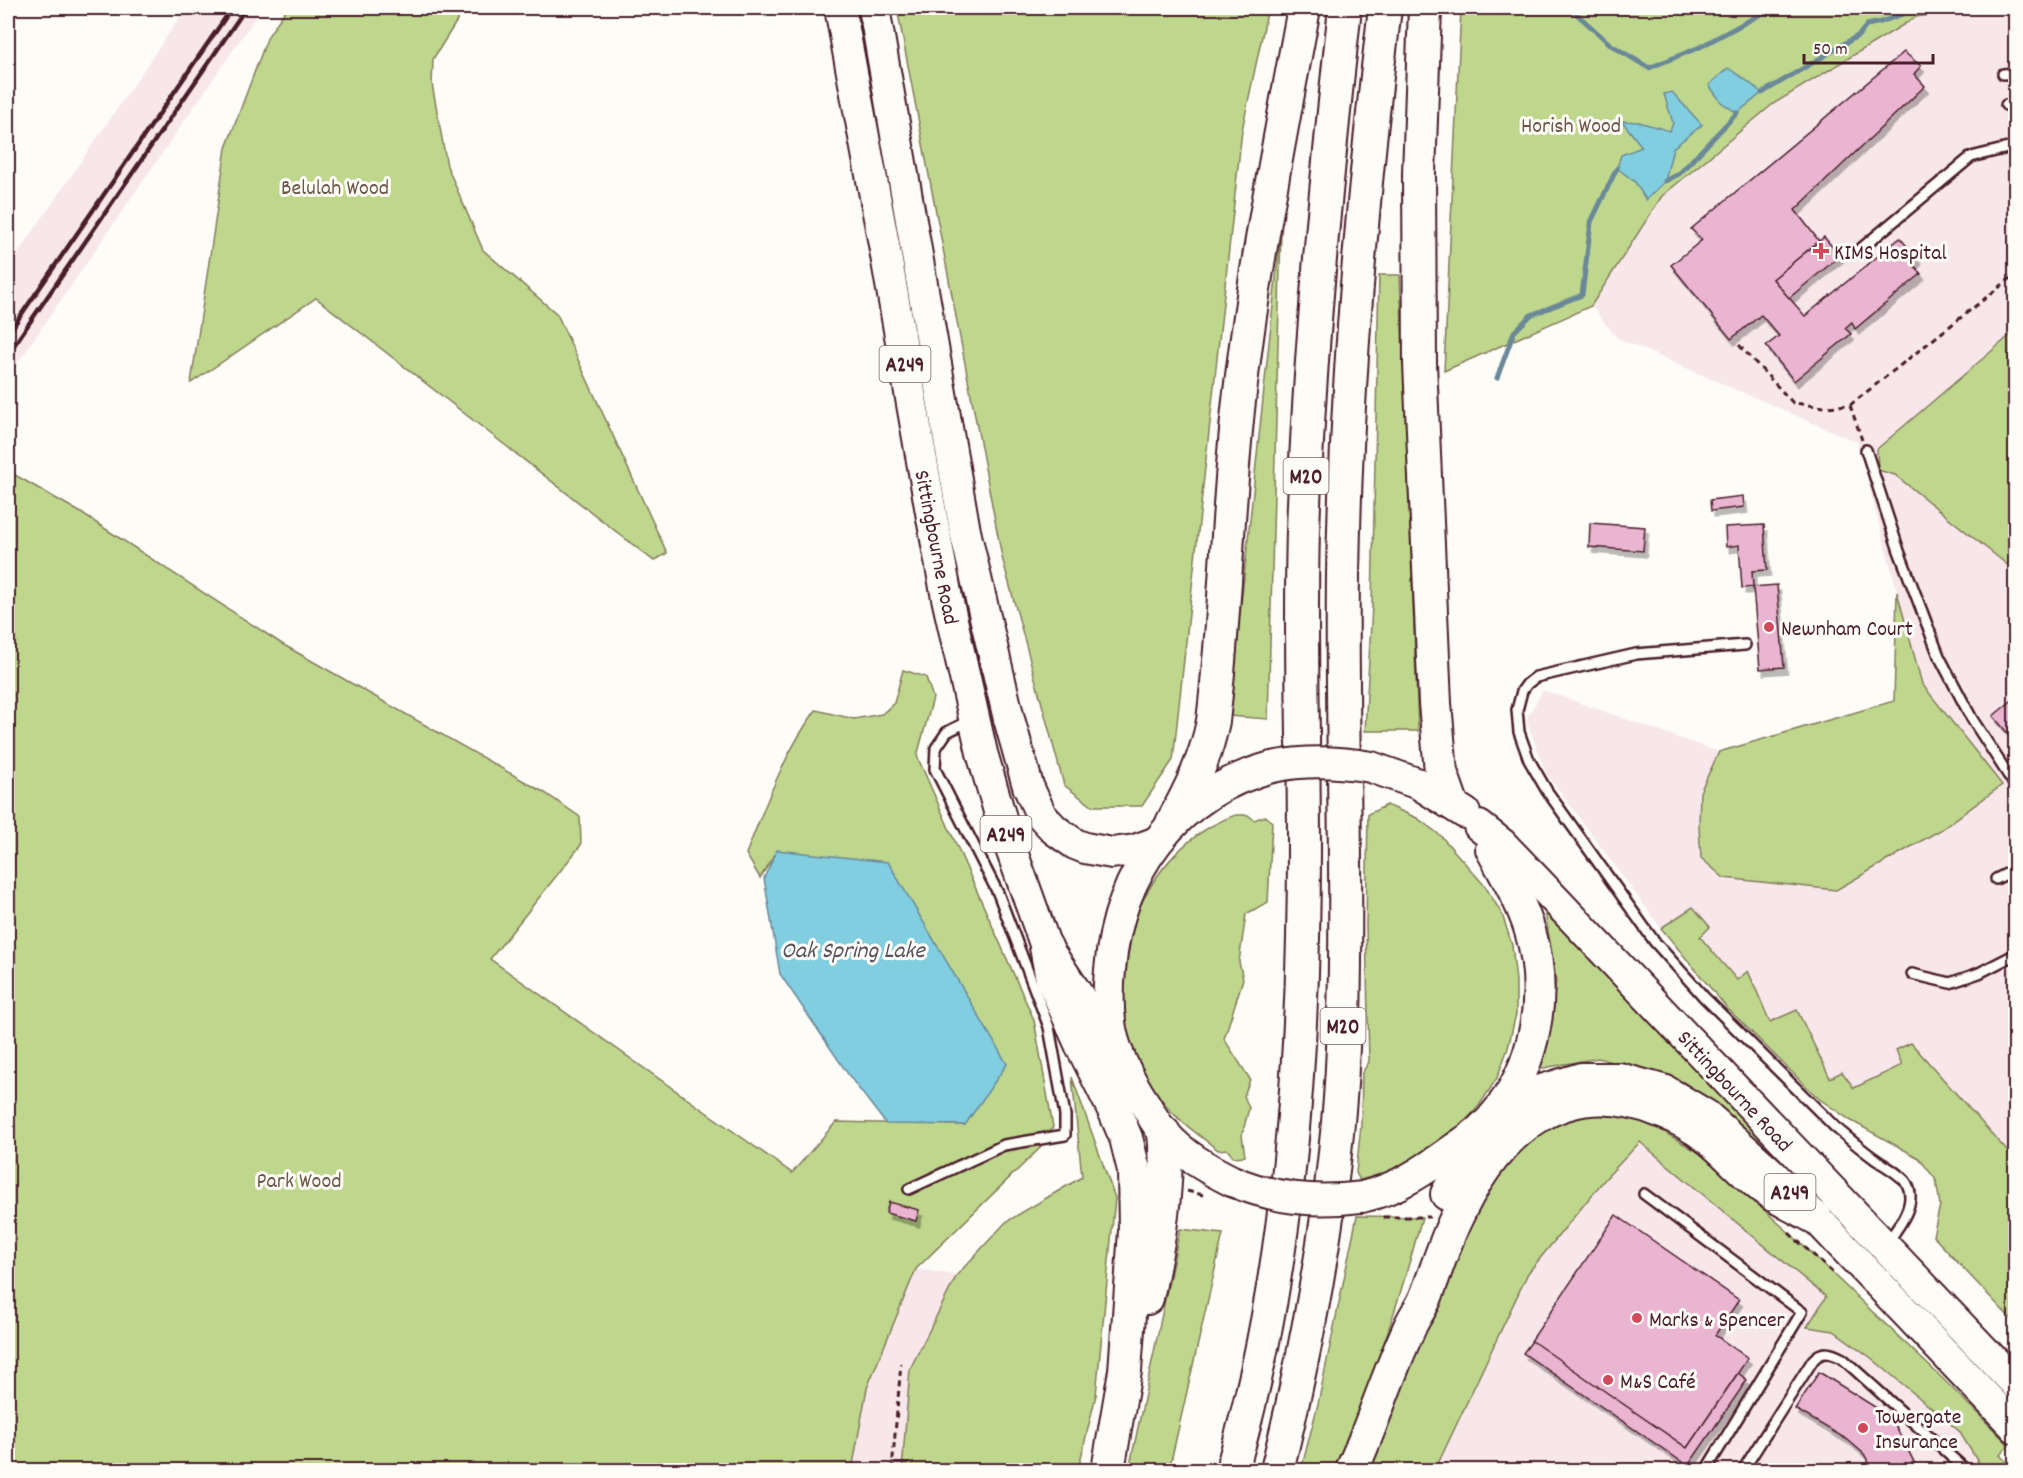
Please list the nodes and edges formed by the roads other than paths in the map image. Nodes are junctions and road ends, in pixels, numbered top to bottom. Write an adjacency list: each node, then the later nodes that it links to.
1 (840, 8): 13 (highway, Sittingbourne Road / A249)
2 (874, 8): 17 (highway, Sittingbourne Road / A249)
3 (1304, 8): 17 (highway)
4 (1346, 8): 36 (highway, M20)
5 (1385, 8): 37 (highway, M20)
6 (1425, 8): 15 (highway)
7 (2016, 73): 8 (lane)
8 (2003, 74)
9 (2016, 146): 10 (lane)
10 (1857, 252)
11 (1866, 450): 14 (lane)
12 (1745, 645): 30 (lane)
13 (973, 719): 20 (highway, Sittingbourne Road / A249); 27 (lane)
14 (2016, 788)
15 (1452, 803): 16 (highway, Sittingbourne Road); 17 (highway, Sittingbourne Road, bridge)
16 (1479, 826): 24 (highway); 30 (highway, Sittingbourne Road / A249)
17 (1163, 833): 23 (highway)
18 (2016, 868): 19 (lane)
19 (1996, 879)
20 (1046, 946): 23 (highway, Sittingbourne Road / A249); 32 (highway)
21 (2016, 954): 22 (lane)
22 (1912, 974)
23 (1120, 1058): 26 (highway)
24 (1505, 1101): 25 (highway); 29 (highway, Sittingbourne Road / A249)
25 (1484, 1127): 26 (highway, bridge); 31 (highway)
26 (1164, 1133): 32 (highway)
27 (909, 1189)
28 (1644, 1194): 39 (lane)
29 (1816, 1218): 31 (highway); 34 (highway, Sittingbourne Road / A249)
30 (1885, 1246): 33 (highway, Sittingbourne Road / A249)
31 (1408, 1329): 38 (highway)
32 (1125, 1371): 35 (highway)
33 (2016, 1384)
34 (2016, 1428)
35 (1108, 1470)
36 (1232, 1470)
37 (1277, 1470)
38 (1352, 1470)
39 (1706, 1470)
40 (1743, 1470): 41 (lane)
41 (1966, 1470)

